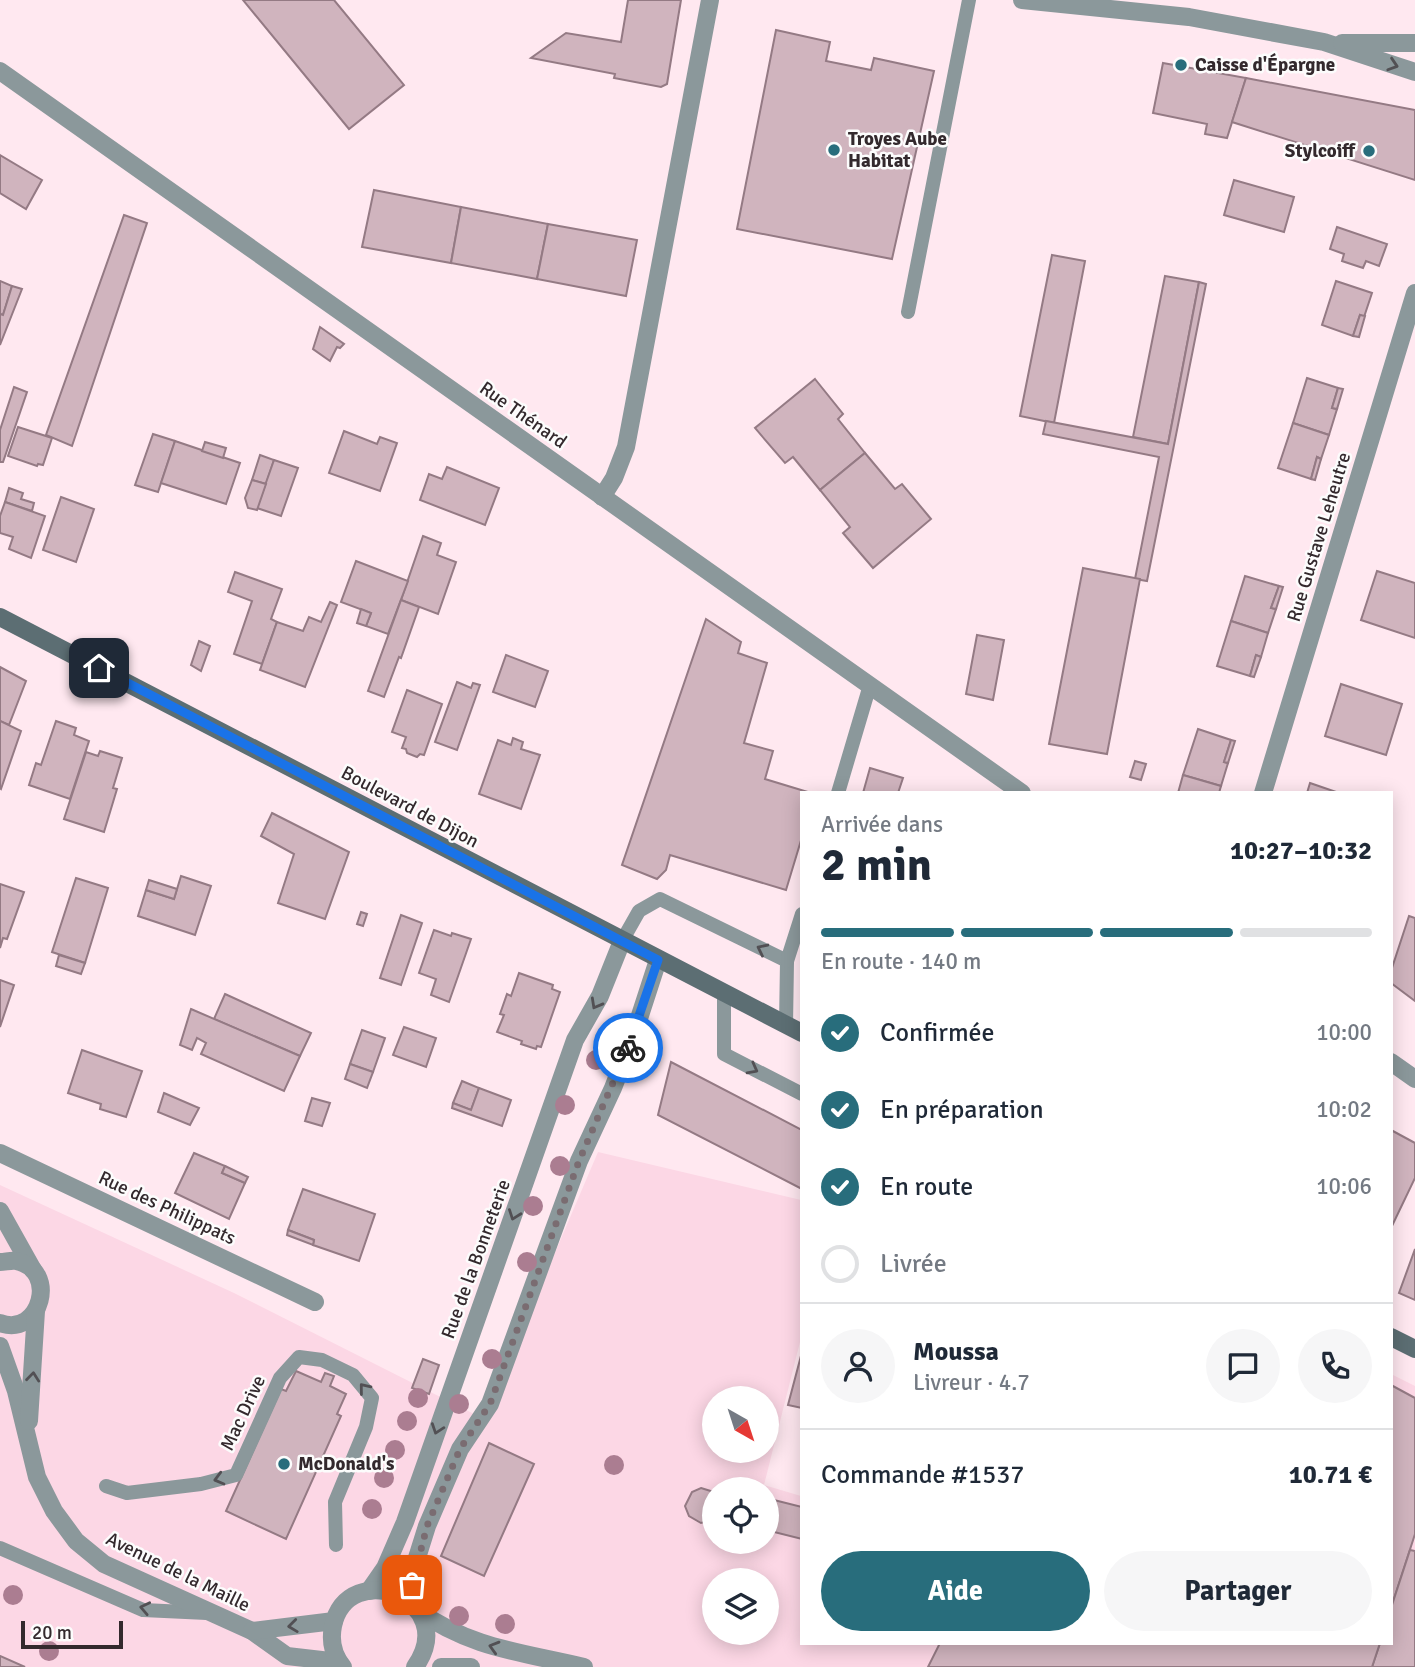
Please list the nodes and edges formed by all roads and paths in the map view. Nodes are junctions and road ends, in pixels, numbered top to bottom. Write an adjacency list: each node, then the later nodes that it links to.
1 (710, 0): 11 (street)
2 (970, 0): 10 (lane)
3 (1022, 0): 4 (street)
4 (1190, 9): 5 (street)
5 (1324, 43): 6 (street); 8 (street, one-way to 8)
6 (1415, 43)
7 (0, 71): 11 (street, Rue Thénard)
8 (1415, 72)
9 (1415, 293): 16 (street, Rue Gustave Leheutre)
10 (908, 312)
11 (602, 497): 13 (street, Rue Thénard)
12 (0, 617): 18 (main road, Boulevard de Dijon)
13 (870, 685): 14 (lane); 15 (street, Rue Thénard)
14 (839, 791)
15 (1019, 791)
16 (1264, 791)
17 (800, 920): 20 (lane)
18 (622, 941): 19 (main road, Boulevard de Dijon); 20 (lane, one-way to 18); 40 (street, Rue de la Bonneterie, one-way to 40)
19 (658, 960): 21 (main road, Boulevard de Dijon); 41 (street)
20 (787, 961): 22 (lane)
21 (724, 993): 22 (main road, Boulevard de Dijon); 25 (lane, one-way to 25)
22 (794, 1029)
23 (1393, 1063): 24 (street)
24 (1415, 1079)
25 (800, 1093)
26 (0, 1153): 30 (street, Rue des Philippats)
27 (0, 1211): 29 (street, Avenue de la Maille)
28 (0, 1262): 29 (street)
29 (33, 1270): 31 (street, Avenue de la Maille)
30 (315, 1302)
31 (36, 1311): 32 (street); 36 (street, Avenue de la Maille, one-way to 31)
32 (0, 1323)
33 (1393, 1338): 35 (main road)
34 (0, 1346): 36 (street, Avenue de la Maille)
35 (1415, 1349)
36 (28, 1442): 42 (street, Avenue de la Maille)
37 (106, 1486): 38 (lane, Mac Drive, one-way to 37)
38 (336, 1545)
39 (4, 1549): 42 (lane, one-way to 39)
40 (369, 1591): 41 (street); 43 (street)
41 (414, 1605): 46 (street); 49 (street, one-way to 41)
42 (212, 1614): 44 (street, Avenue de la Maille)
43 (334, 1621): 44 (street, Avenue de la Maille, one-way to 44); 45 (street)
44 (251, 1631): 45 (street, Avenue de la Maille)
45 (341, 1664)
46 (415, 1667)
47 (441, 1667): 48 (street)
48 (471, 1667)
49 (584, 1667)

